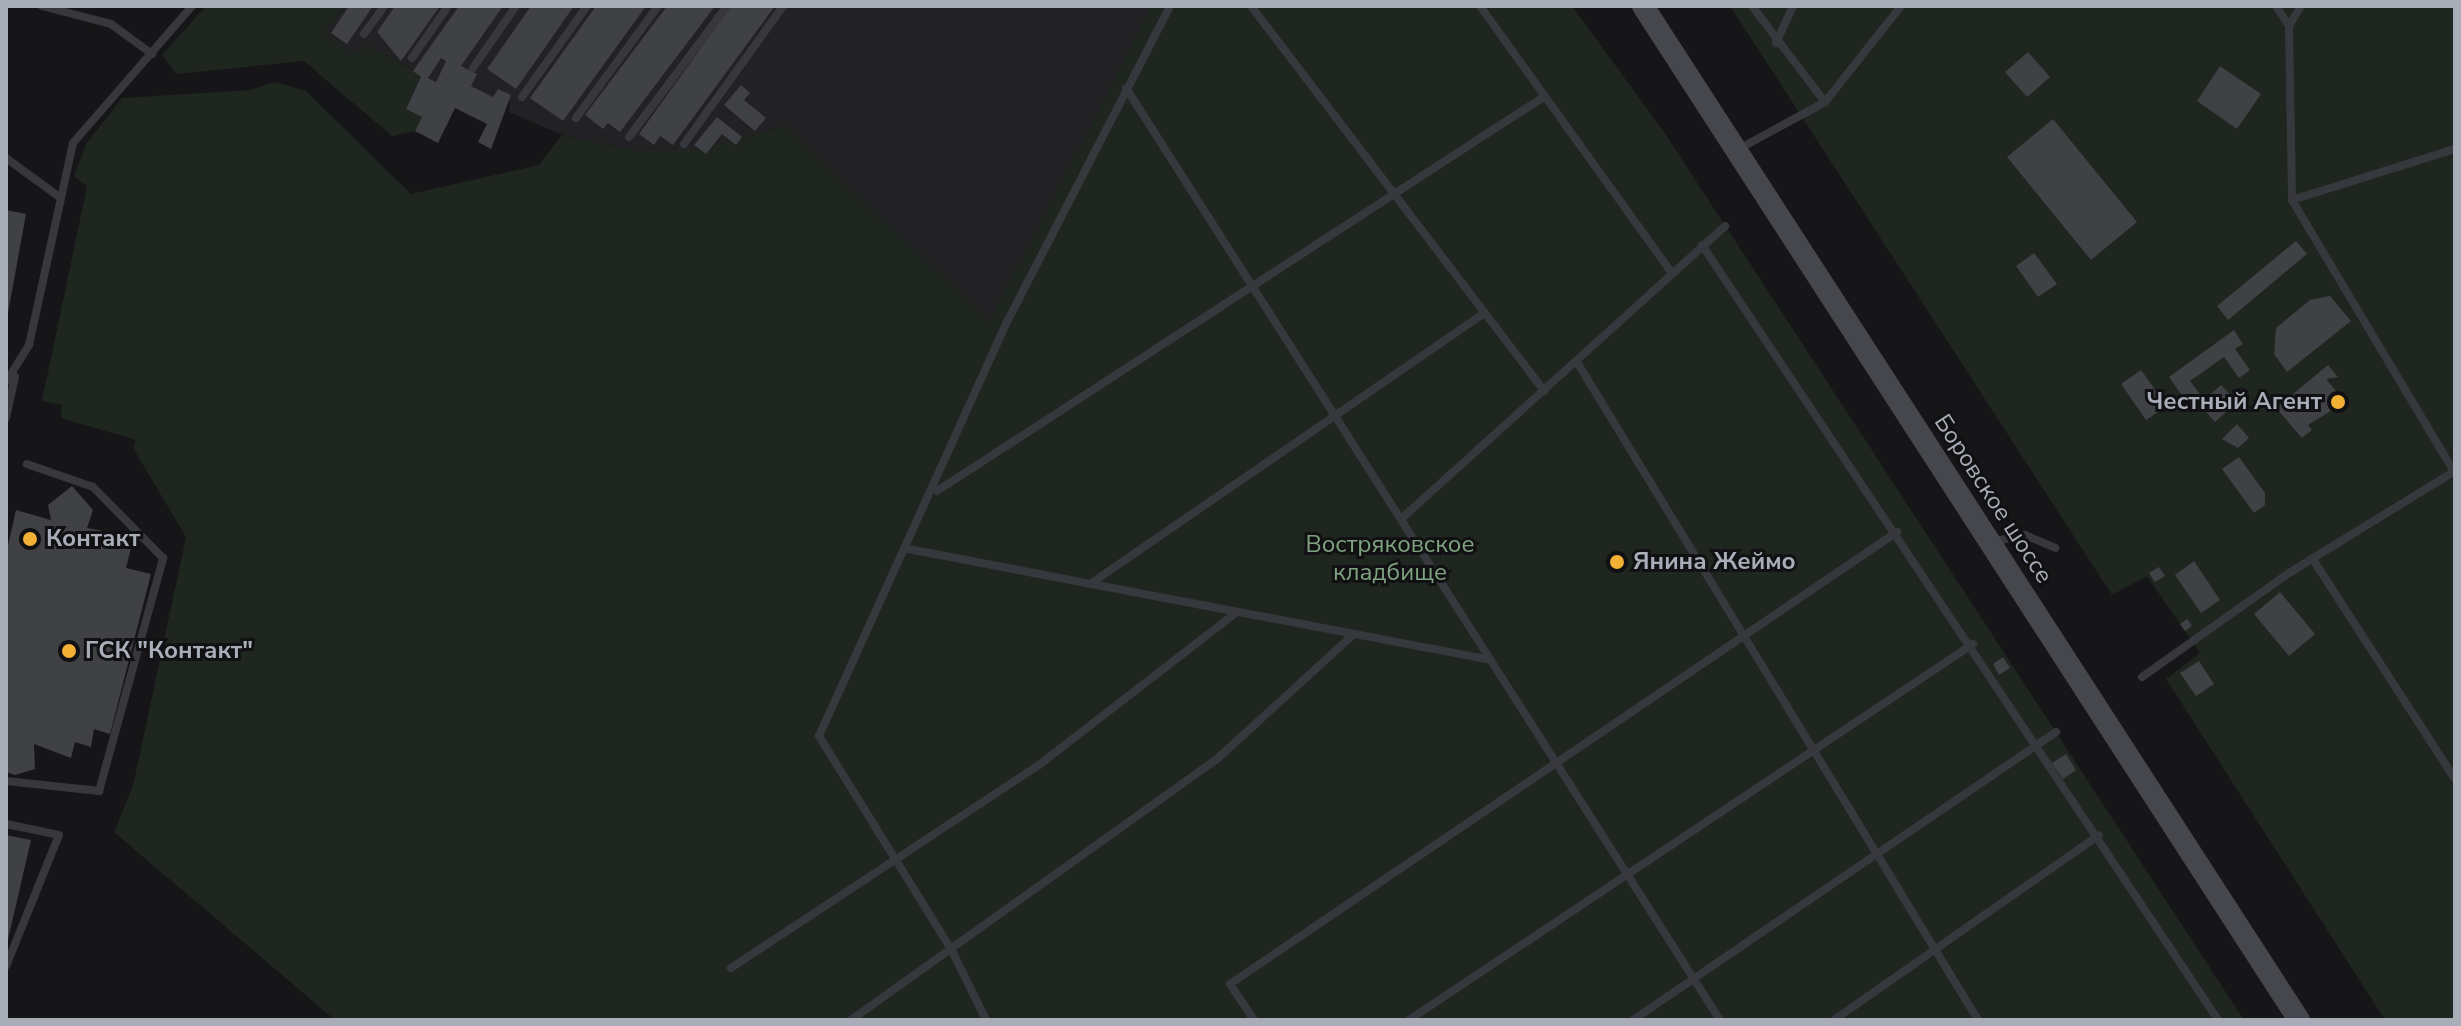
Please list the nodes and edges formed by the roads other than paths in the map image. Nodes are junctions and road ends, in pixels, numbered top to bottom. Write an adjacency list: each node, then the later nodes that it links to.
1 (42, 6): 22 (lane)
2 (192, 6): 22 (lane)
3 (384, 6): 20 (lane)
4 (448, 6): 23 (lane)
5 (516, 6): 24 (lane)
6 (587, 6): 27 (lane)
7 (658, 6): 29 (lane)
8 (727, 6): 30 (lane)
9 (783, 6): 31 (lane)
10 (1170, 6): 25 (lane)
11 (1251, 6): 35 (lane)
12 (1480, 6): 26 (lane)
13 (1643, 6): 33 (street, Боровское шоссе)
14 (1752, 6): 21 (lane)
15 (1793, 6): 21 (lane)
16 (1901, 6): 28 (lane)
17 (2276, 6): 19 (lane)
18 (2301, 6): 19 (lane)
19 (2289, 26): 37 (lane)
20 (364, 34)
21 (1776, 43): 28 (lane)
22 (152, 54): 36 (lane)
23 (412, 58)
24 (473, 68)
25 (1126, 88): 41 (lane); 50 (lane)
26 (1545, 96): 35 (lane); 40 (lane)
27 (522, 97)
28 (1825, 102): 33 (lane)
29 (576, 118)
30 (629, 137)
31 (684, 144)
32 (2455, 149): 37 (lane)
33 (1737, 150): 53 (street, Боровское шоссе)
34 (6, 158): 36 (lane)
35 (1395, 194): 41 (lane); 42 (lane)
36 (58, 196): 44 (lane)
37 (2292, 200): 49 (lane)
38 (1725, 226): 39 (lane)
39 (1702, 245): 40 (lane); 52 (lane)
40 (1671, 272): 43 (lane)
41 (1252, 286): 46 (lane); 50 (lane)
42 (1485, 313): 45 (lane); 46 (lane)
43 (1577, 362): 45 (lane); 60 (lane)
44 (10, 380): 47 (lane)
45 (1544, 391): 51 (lane)
46 (1335, 416): 51 (lane); 57 (lane)
47 (6, 418)
48 (27, 464): 69 (lane)
49 (2454, 472): 56 (lane)
50 (936, 491): 55 (lane)
51 (1401, 519): 62 (lane)
52 (1897, 532): 60 (lane); 61 (lane)
53 (1989, 542): 54 (lane); 89 (street, Боровское шоссе)
54 (2055, 548)
55 (908, 549): 57 (lane); 73 (lane)
56 (2312, 558): 63 (lane); 68 (lane)
57 (1090, 584): 58 (lane)
58 (1237, 612): 59 (lane); 73 (lane)
59 (1354, 634): 62 (lane); 75 (lane)
60 (1744, 636): 66 (lane); 67 (lane)
61 (1973, 644): 65 (lane); 66 (lane)
62 (1491, 660): 67 (lane)
63 (2142, 677)
64 (2056, 732): 65 (lane)
65 (2040, 743): 71 (lane); 72 (lane)
66 (1813, 749): 72 (lane); 74 (lane)
67 (1557, 763): 74 (lane); 82 (lane)
68 (2455, 779)
69 (6, 781)
70 (6, 824): 77 (lane)
71 (2099, 835): 76 (lane); 88 (lane)
72 (1877, 854): 76 (lane); 79 (lane)
73 (892, 861): 75 (lane); 78 (lane)
74 (1626, 872): 79 (lane); 83 (lane)
75 (951, 949): 80 (lane); 81 (lane)
76 (1935, 950): 86 (lane); 87 (lane)
77 (6, 966)
78 (731, 968)
79 (1694, 979): 84 (lane); 85 (lane)
80 (851, 1020)
81 (986, 1020)
82 (1254, 1020)
83 (1409, 1020)
84 (1633, 1020)
85 (1720, 1020)
86 (1834, 1020)
87 (1978, 1020)
88 (2218, 1020)
89 (2299, 1020)

